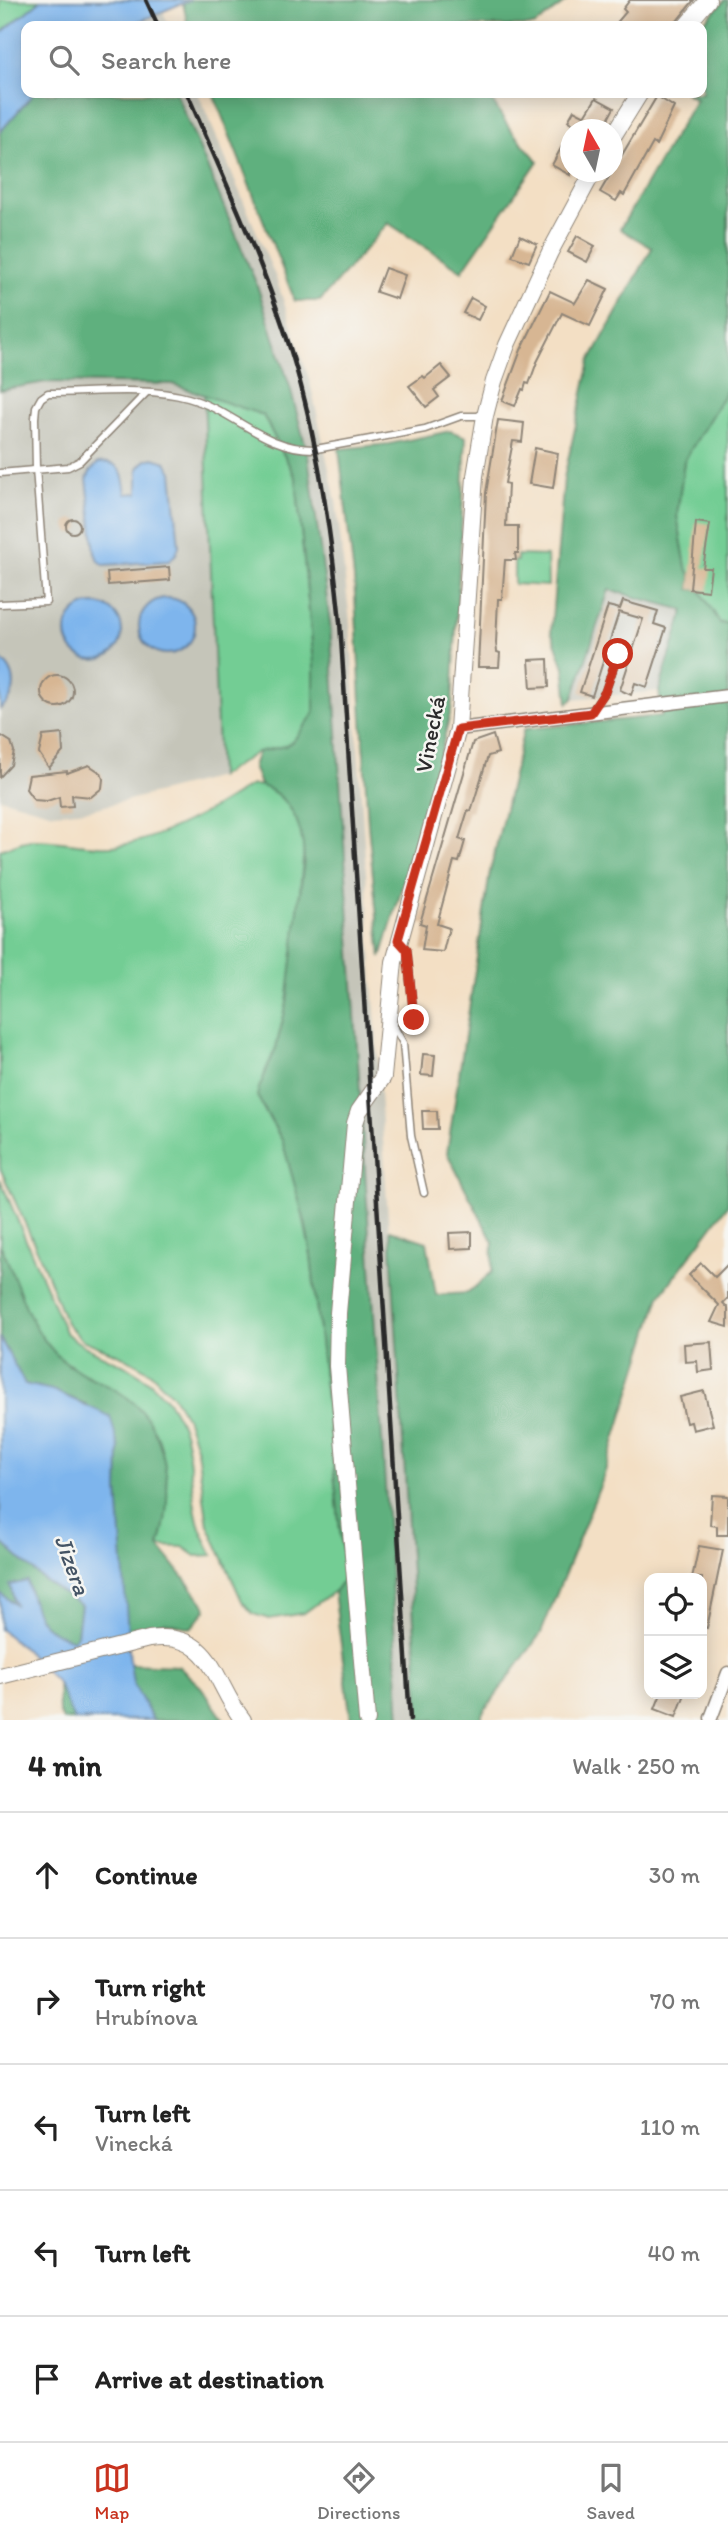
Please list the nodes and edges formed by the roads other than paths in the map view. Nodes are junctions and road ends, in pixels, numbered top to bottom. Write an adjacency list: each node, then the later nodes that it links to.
1 (708, 0): 2 (street)
2 (690, 21)
3 (637, 98): 4 (street)
4 (623, 120)
5 (588, 182): 7 (street, Vinecká)
6 (146, 393): 7 (lane); 8 (lane); 8 (lane)
7 (485, 416): 14 (street, Vinecká)
8 (36, 468): 9 (lane); 10 (lane)
9 (0, 473)
10 (0, 604)
11 (618, 654): 13 (lane)
12 (728, 696): 13 (street)
13 (591, 713): 14 (street)
14 (458, 729): 15 (street, Vinecká)
15 (398, 940): 16 (street, Vinecká); 17 (lane)
16 (388, 1015): 18 (lane); 23 (street, Vinecká)
17 (414, 1020)
18 (424, 1193)
19 (728, 1674): 21 (street)
20 (2, 1676): 22 (street)
21 (711, 1718)
22 (243, 1720)
23 (367, 1720)

